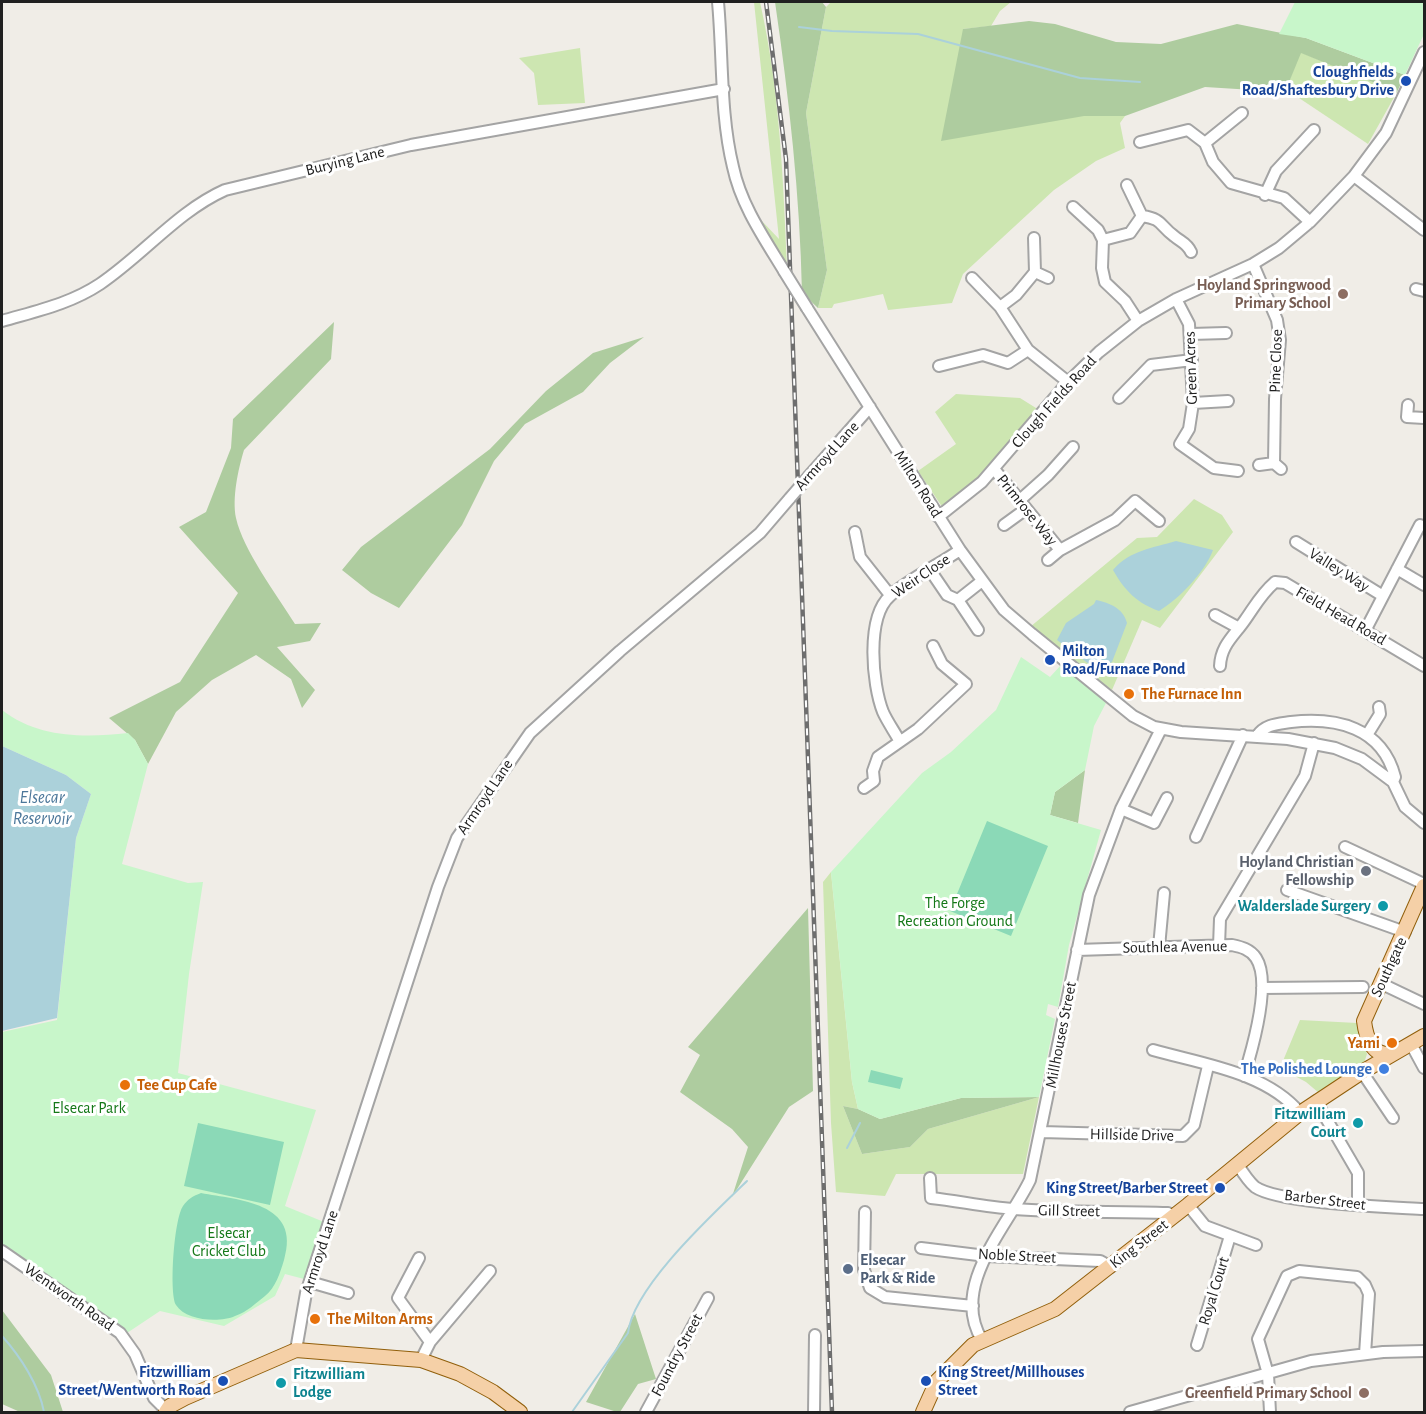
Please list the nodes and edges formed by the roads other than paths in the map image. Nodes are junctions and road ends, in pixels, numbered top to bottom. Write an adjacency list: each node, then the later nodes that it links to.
1 (718, 2): 3 (street, Milton Road)
2 (1425, 52): 8 (street, Clough Fields Road)
3 (724, 89): 24 (street, Burying Lane); 36 (street, Milton Road, bridge)
4 (1242, 113): 7 (street)
5 (1314, 130): 10 (street)
6 (1140, 142): 7 (street)
7 (1205, 143): 10 (street)
8 (1354, 176): 13 (street, Clough Fields Road); 14 (street)
9 (1127, 185): 12 (street)
10 (1264, 195): 13 (street)
11 (1073, 207): 16 (street)
12 (1142, 216): 16 (street); 17 (street)
13 (1310, 222): 18 (street, Clough Fields Road)
14 (1425, 230)
15 (1034, 238): 19 (street)
16 (1103, 240): 25 (street)
17 (1191, 252)
18 (1252, 264): 22 (street, Clough Fields Road); 39 (street, Pine Close)
19 (1035, 272): 21 (street); 23 (street)
20 (972, 278): 23 (street)
21 (1048, 278)
22 (1176, 299): 25 (street, Clough Fields Road); 27 (street, Green Acres)
23 (1000, 307): 28 (street)
24 (2, 321)
25 (1138, 321): 31 (street, Clough Fields Road)
26 (1226, 333): 27 (street)
27 (1191, 334): 29 (street, Green Acres)
28 (1028, 350): 30 (street); 31 (street)
29 (1192, 360): 32 (street); 34 (street, Green Acres)
30 (939, 366)
31 (1068, 382): 40 (street, Clough Fields Road)
32 (1119, 398)
33 (1228, 401): 34 (street)
34 (1193, 403): 41 (street, Green Acres)
35 (1408, 405): 37 (street)
36 (870, 408): 43 (street, Milton Road); 120 (street, Armroyd Lane, bridge)
37 (1425, 418)
38 (1073, 447): 42 (street)
39 (1259, 465)
40 (994, 469): 42 (street, Primrose Way); 43 (street, Clough Fields Road)
41 (1238, 471)
42 (1023, 504): 45 (street); 50 (street, Primrose Way)
43 (938, 517): 49 (street, Milton Road)
44 (1159, 521): 50 (street, Primrose Way)
45 (1004, 525)
46 (1420, 525): 52 (street, Valley Way)
47 (855, 532): 56 (street)
48 (1296, 542): 57 (street, Valley Way)
49 (960, 550): 53 (street, Weir Close); 54 (street, Milton Road)
50 (1060, 550): 51 (street, Primrose Way)
51 (1048, 560)
52 (1397, 569): 55 (street); 57 (street, Valley Way)
53 (930, 570): 56 (street, Weir Close); 58 (street)
54 (982, 581): 58 (street); 67 (street, Milton Road)
55 (1425, 585)
56 (890, 595): 71 (street, Weir Close)
57 (1383, 596): 61 (street, Valley Way)
58 (958, 600): 62 (street)
59 (1215, 615): 60 (street)
60 (1239, 627): 61 (street, Field Head Road); 64 (street, Field Head Road)
61 (1366, 629): 65 (street, Field Head Road)
62 (978, 630)
63 (933, 646): 71 (street)
64 (1220, 666)
65 (1425, 666)
66 (1379, 707): 69 (street)
67 (1161, 729): 68 (street, Milton Road); 76 (street, Millhouses Street)
68 (1243, 735): 70 (street, Milton Road); 78 (street)
69 (1367, 735): 70 (street, Milton Road); 73 (street, Milton Road)
70 (1257, 736): 72 (street, Milton Road)
71 (899, 740): 74 (street)
72 (1314, 743): 73 (street, Milton Road); 84 (street)
73 (1393, 782): 77 (street, Milton Road)
74 (874, 785)
75 (1167, 798): 76 (street)
76 (1121, 809): 86 (street, Millhouses Street)
77 (1425, 823)
78 (1196, 837)
79 (1345, 847): 80 (street)
80 (1425, 885): 83 (main road, Southgate)
81 (1287, 890): 83 (street)
82 (1164, 893): 85 (street)
83 (1405, 933): 87 (main road, Southgate)
84 (1219, 946): 85 (street, Southlea Avenue); 89 (street, Southlea Avenue)
85 (1159, 947): 86 (street, Southlea Avenue)
86 (1077, 950): 103 (street, Millhouses Street)
87 (1382, 984): 90 (street); 93 (main road, Southgate)
88 (1363, 987): 89 (street)
89 (1262, 988): 99 (street, Southlea Avenue)
90 (1425, 1004)
91 (1425, 1036): 92 (main road, King Street)
92 (1411, 1044): 95 (main road, King Street); 97 (street)
93 (1372, 1047): 95 (main road); 98 (main road)
94 (1153, 1050): 96 (street)
95 (1392, 1054): 98 (main road, King Street)
96 (1208, 1066): 99 (street); 103 (street, Hillside Drive)
97 (1425, 1068)
98 (1362, 1072): 100 (main road, King Street); 102 (street)
99 (1244, 1076): 101 (street)
100 (1317, 1101): 101 (main road, King Street); 106 (street)
101 (1300, 1113): 104 (main road, King Street)
102 (1393, 1118)
103 (1042, 1132): 109 (street, Millhouses Street)
104 (1238, 1165): 106 (street, Barber Street); 107 (main road, King Street)
105 (930, 1178): 109 (street, Gill Street)
106 (1358, 1204): 108 (street, Barber Street)
107 (1188, 1205): 111 (main road, King Street); 112 (street)
108 (1425, 1209)
109 (1015, 1210): 111 (street, Gill Street); 116 (street, Millhouses Street)
110 (865, 1212): 123 (street)
111 (1173, 1217): 118 (main road, King Street)
112 (1230, 1236): 113 (street); 127 (street, Royal Court)
113 (1256, 1245)
114 (921, 1248): 116 (street, Noble Street)
115 (2, 1251): 133 (street, Wentworth Road)
116 (986, 1256): 118 (street, Noble Street); 123 (street, Millhouses Street)
117 (419, 1258): 126 (street)
118 (1111, 1267): 125 (main road, King Street)
119 (490, 1271): 126 (street)
120 (310, 1282): 121 (street); 128 (street, Armroyd Lane)
121 (348, 1293)
122 (708, 1298): 135 (street, Foundry Street)
123 (973, 1306): 125 (street, Millhouses Street)
124 (815, 1335): 136 (street)
125 (982, 1340): 137 (main road, King Street)
126 (430, 1342): 131 (street)
127 (1197, 1345)
128 (296, 1350): 131 (main road); 133 (main road)
129 (1425, 1352): 130 (street)
130 (1365, 1354): 132 (street); 132 (street)
131 (421, 1360): 134 (main road)
132 (1268, 1374): 138 (street); 139 (street)
133 (166, 1411)
134 (520, 1413)
135 (646, 1413)
136 (814, 1413)
137 (923, 1413)
138 (1130, 1413)
139 (1270, 1413)

